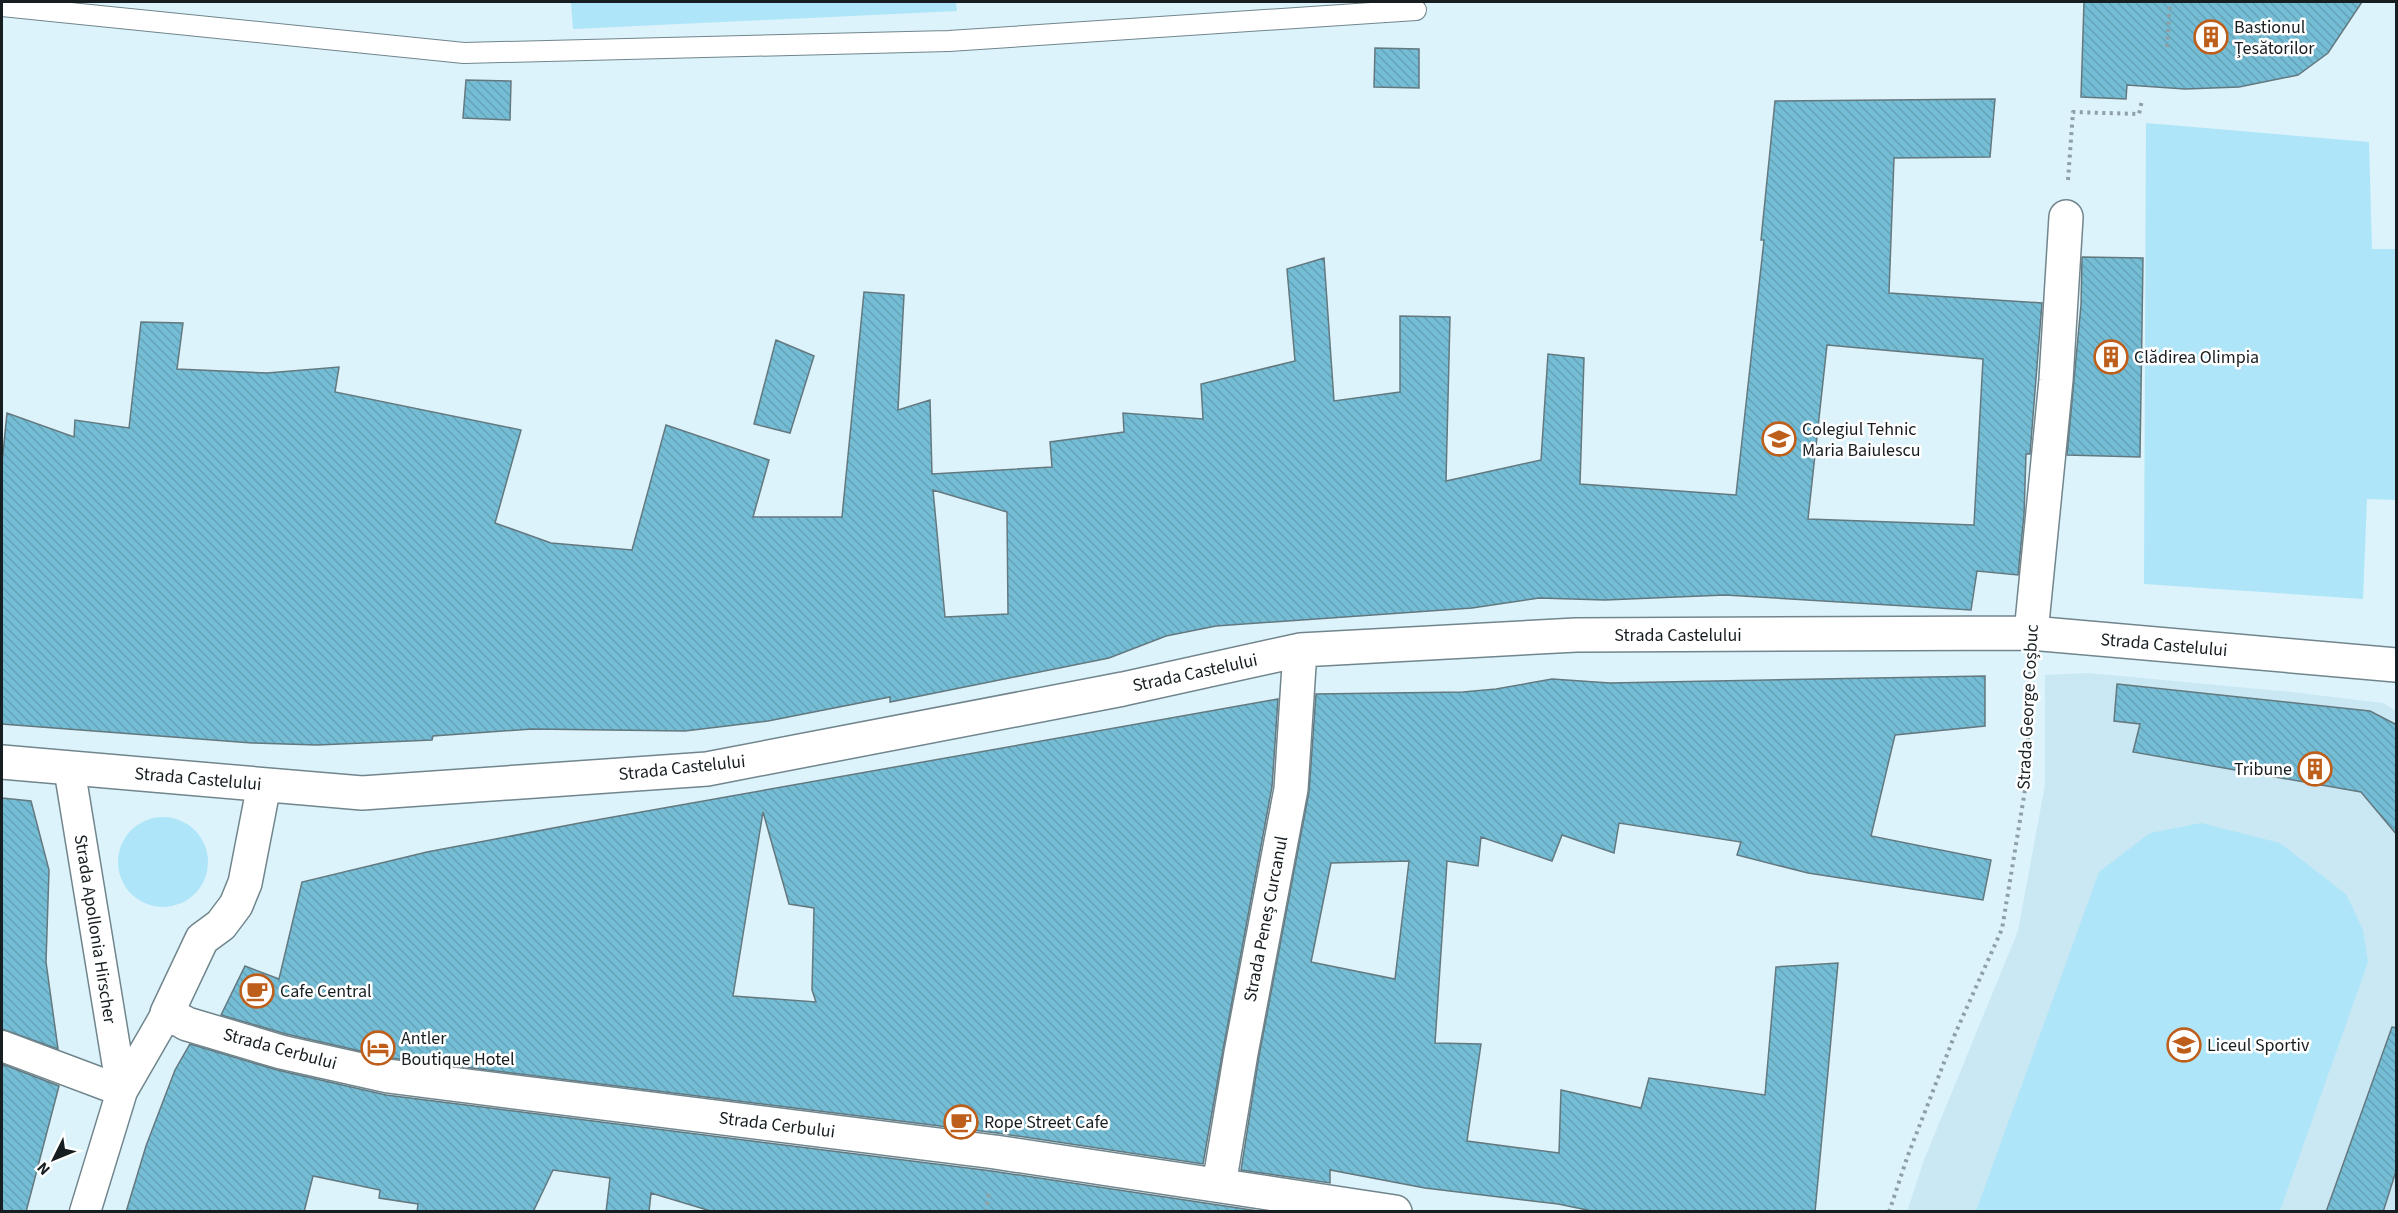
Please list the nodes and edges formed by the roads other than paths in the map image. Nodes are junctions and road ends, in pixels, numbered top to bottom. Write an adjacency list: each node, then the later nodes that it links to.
1 (2, 6): 2 (lane)
2 (1416, 10)
3 (2066, 217): 4 (street, Strada George Coșbuc)
4 (2031, 633): 5 (street, Strada Castelului); 6 (street, Strada Castelului)
5 (1300, 650): 9 (street, Strada Castelului); 13 (street, Strada Peneș Curcanul)
6 (2397, 664)
7 (2, 762): 8 (street, Strada Castelului)
8 (69, 767): 9 (street, Strada Castelului); 12 (street, Strada Apollonia Hirscher)
9 (264, 785): 10 (street, Strada Apollonia Hirscher)
10 (167, 1013): 12 (street, Strada Apollonia Hirscher); 13 (street, Strada Cerbului)
11 (2, 1046): 12 (street)
12 (122, 1091): 14 (street, Strada Apollonia Hirscher)
13 (1219, 1185): 15 (street, Strada Cerbului)
14 (85, 1212)
15 (1395, 1212)

